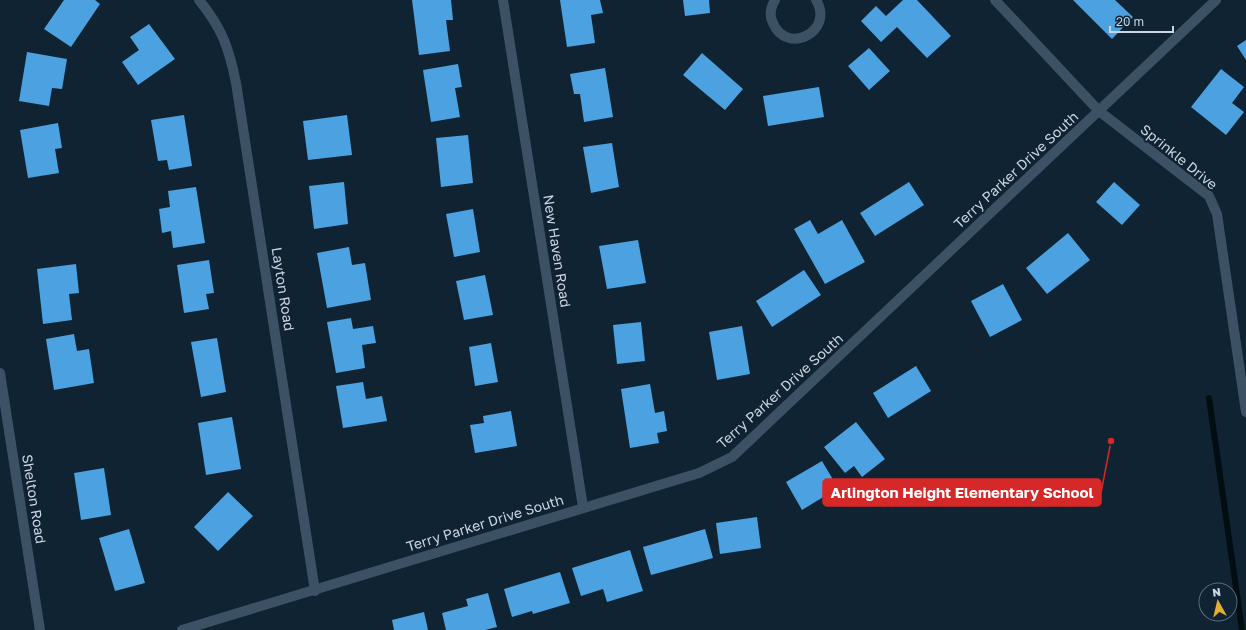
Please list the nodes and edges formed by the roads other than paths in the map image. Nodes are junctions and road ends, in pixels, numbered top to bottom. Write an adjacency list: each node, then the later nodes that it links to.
1 (199, 0): 11 (street, Layton Road)
2 (503, 0): 10 (street, New Haven Road)
3 (775, 0): 4 (street)
4 (816, 0)
5 (995, 0): 7 (street, Sprinkle Drive)
6 (1216, 0): 7 (street, Terry Parker Drive South)
7 (1099, 111): 9 (street, Sprinkle Drive); 10 (street, Terry Parker Drive South)
8 (0, 373): 12 (street, Shelton Road)
9 (1246, 412)
10 (583, 507): 11 (street, Terry Parker Drive South)
11 (315, 590): 13 (street, Terry Parker Drive South)
12 (40, 630)
13 (182, 630)

